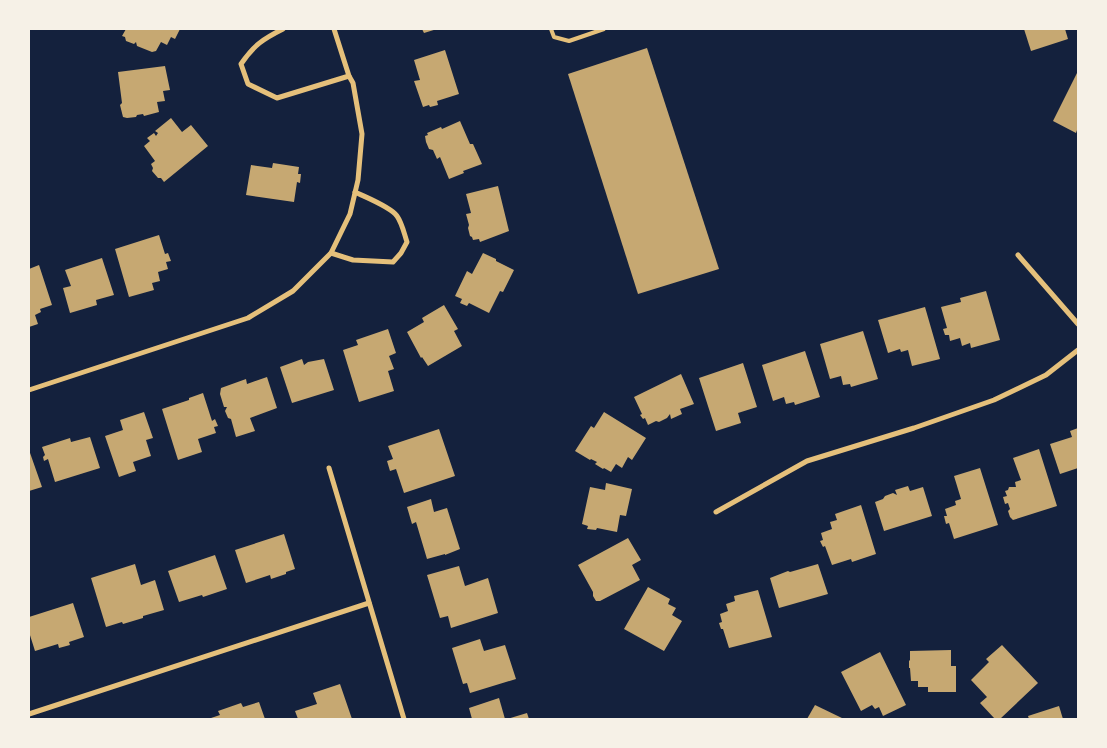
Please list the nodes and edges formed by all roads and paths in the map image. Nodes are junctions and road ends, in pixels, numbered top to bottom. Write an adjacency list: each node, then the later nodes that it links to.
1 (283, 29): 5 (street)
2 (334, 29): 5 (street)
3 (551, 29): 4 (lane)
4 (604, 29)
5 (349, 76): 6 (street)
6 (355, 192): 7 (street); 7 (street)
7 (332, 253): 11 (street)
8 (1018, 255): 9 (street)
9 (1078, 324)
10 (1078, 350): 13 (street)
11 (29, 390)
12 (329, 468): 14 (street)
13 (716, 512)
14 (368, 603): 15 (street); 16 (street)
15 (29, 714)
16 (404, 719)

